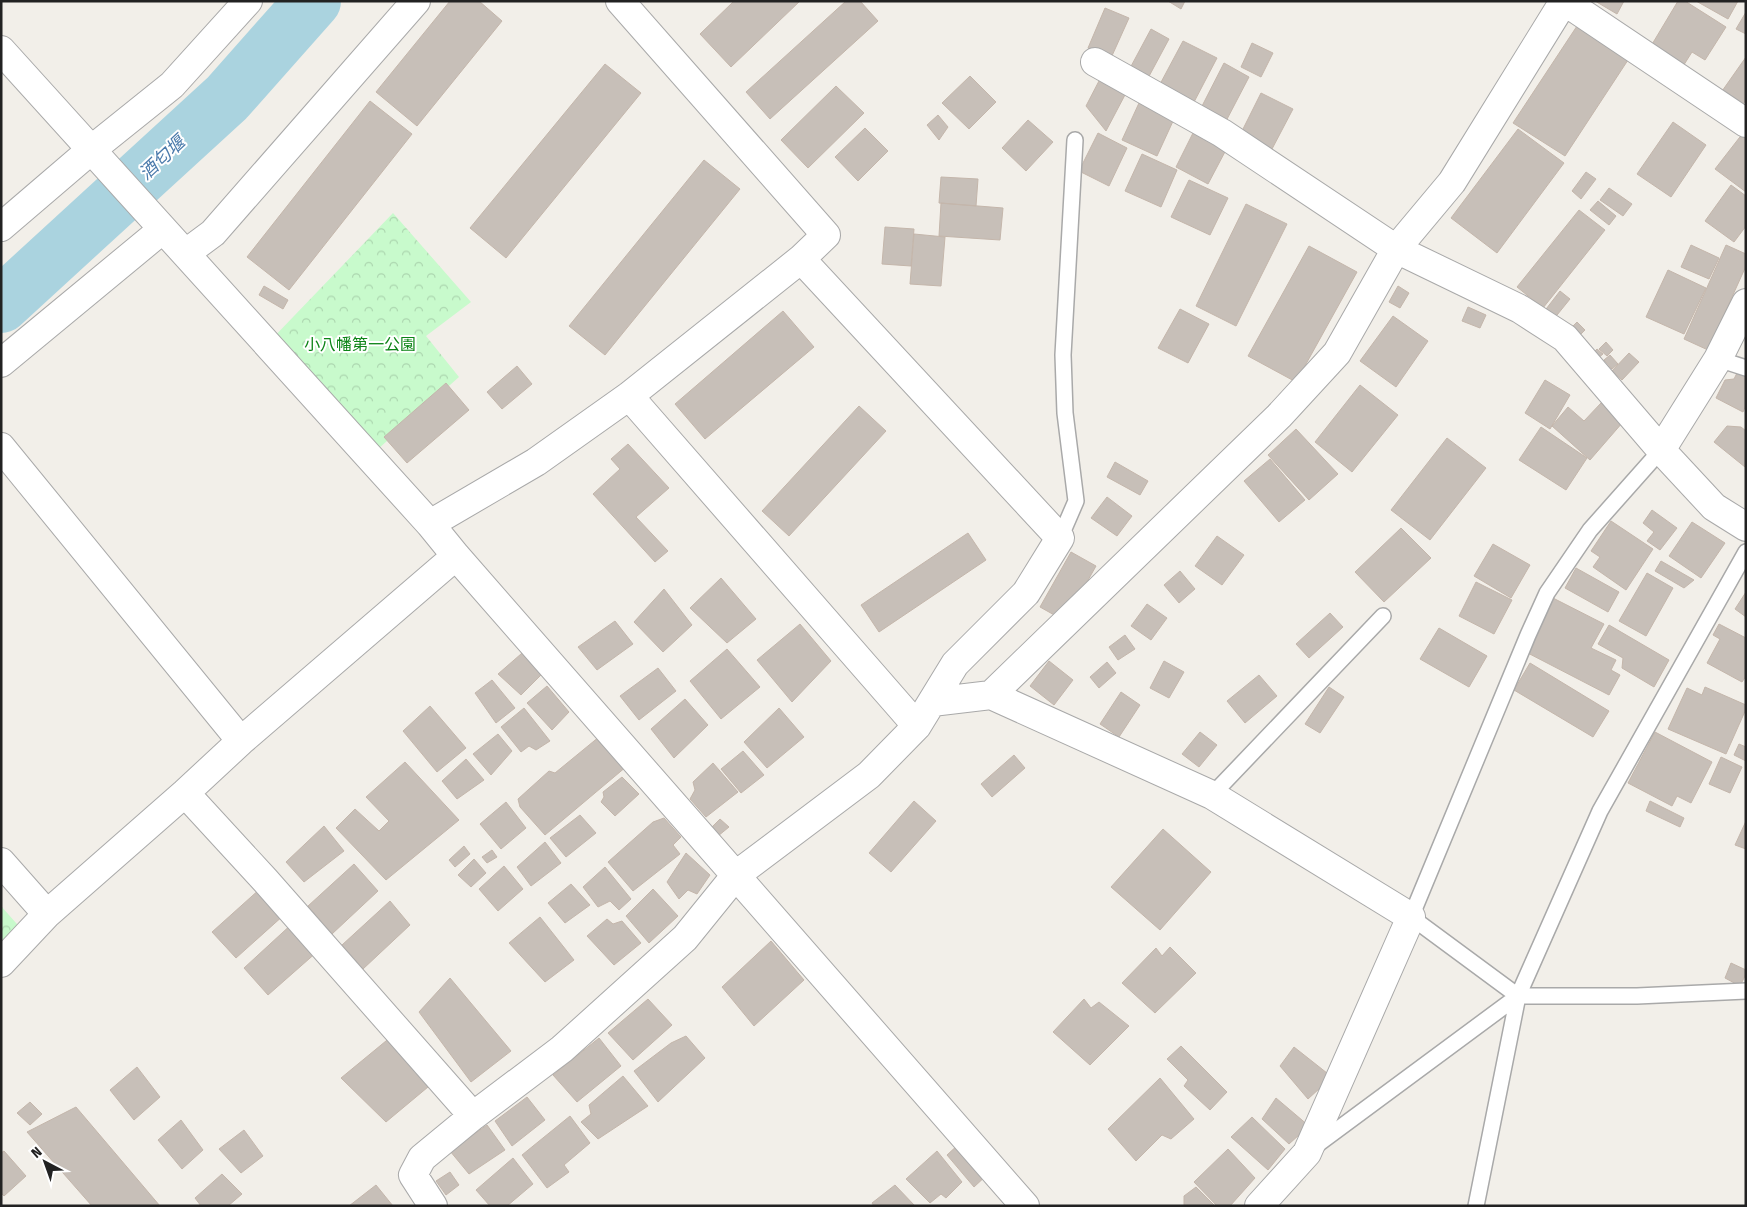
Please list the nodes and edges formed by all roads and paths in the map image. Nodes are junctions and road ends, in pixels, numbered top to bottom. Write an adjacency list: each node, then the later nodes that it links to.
1 (248, 1): 9 (street)
2 (416, 1): 13 (street)
3 (620, 1): 14 (street)
4 (1564, 1): 7 (street); 12 (street)
5 (1, 50): 9 (street)
6 (1095, 62): 12 (street)
7 (1746, 123)
8 (1075, 140): 24 (lane)
9 (92, 150): 10 (street); 11 (street)
10 (157, 222): 13 (street); 17 (street)
11 (1, 227)
12 (1396, 249): 21 (street); 28 (street)
13 (186, 253): 22 (street)
14 (801, 260): 19 (street); 24 (street)
15 (1746, 303): 16 (street)
16 (1718, 360): 18 (lane); 21 (street)
17 (1, 363)
18 (1746, 368)
19 (629, 396): 22 (street); 30 (street)
20 (1, 447): 31 (street)
21 (1661, 450): 23 (street); 37 (lane)
22 (430, 524): 26 (street)
23 (1746, 527)
24 (1060, 538): 29 (street)
25 (1746, 552): 40 (lane)
26 (456, 556): 31 (street); 35 (street)
27 (1383, 616): 33 (lane)
28 (991, 695): 29 (street); 33 (street)
29 (932, 702): 30 (street)
30 (917, 726): 35 (street)
31 (241, 741): 32 (street)
32 (185, 793): 36 (street); 41 (street)
33 (1212, 795): 37 (street)
34 (1, 862): 36 (street)
35 (736, 874): 41 (street); 44 (street)
36 (47, 914): 38 (street)
37 (1412, 917): 40 (lane); 42 (street)
38 (1, 963)
39 (1746, 991): 40 (lane)
40 (1518, 996): 42 (lane); 46 (lane)
41 (473, 1116): 43 (street)
42 (1307, 1153): 45 (street)
43 (433, 1206)
44 (1025, 1206)
45 (1259, 1206)
46 (1476, 1206)

